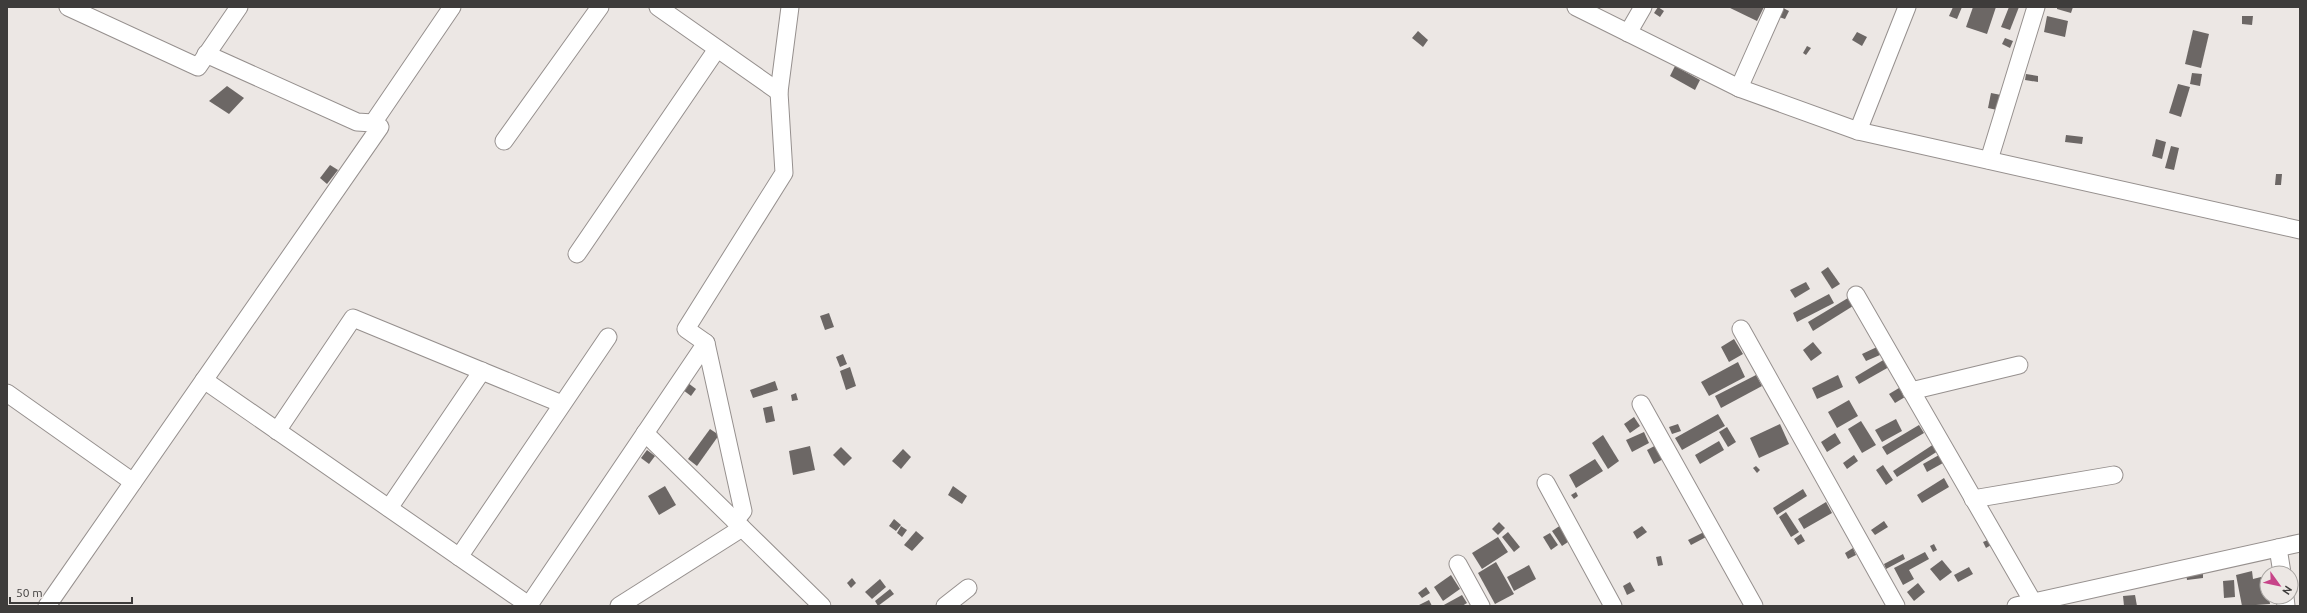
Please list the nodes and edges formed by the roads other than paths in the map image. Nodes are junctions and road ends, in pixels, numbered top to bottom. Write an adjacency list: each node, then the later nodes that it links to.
1 (68, 7): 12 (street)
2 (239, 7): 15 (street)
3 (600, 7): 20 (street)
4 (658, 7): 14 (street)
5 (790, 7): 17 (street)
6 (1576, 7): 13 (street)
7 (1643, 7): 13 (street)
8 (1775, 7): 16 (street)
9 (1907, 7): 19 (street)
10 (2036, 7): 21 (street)
11 (448, 8): 18 (street)
12 (91, 12): 15 (street)
13 (1628, 33): 16 (street)
14 (717, 49): 17 (street); 23 (street)
15 (206, 54): 18 (street)
16 (1739, 88): 19 (street)
17 (779, 92): 27 (street)
18 (373, 123): 30 (street)
19 (1858, 131): 21 (street)
20 (504, 141)
21 (1990, 160): 22 (street)
22 (2300, 230)
23 (577, 254)
24 (1856, 295): 31 (street)
25 (1741, 329): 58 (street)
26 (608, 337): 33 (street)
27 (706, 343): 36 (street); 42 (street)
28 (2019, 364): 31 (street)
29 (482, 371): 33 (street); 35 (street); 41 (street)
30 (204, 380): 35 (street); 38 (street)
31 (1911, 390): 40 (street)
32 (7, 393): 38 (street)
33 (562, 404): 45 (street)
34 (1641, 404): 57 (street)
35 (277, 431): 41 (street)
36 (645, 433): 42 (street); 52 (street)
37 (2114, 475): 40 (street)
38 (133, 482): 51 (street)
39 (1546, 483): 56 (street)
40 (1973, 499): 49 (street)
41 (389, 508): 45 (street)
42 (738, 524): 50 (street); 53 (street)
43 (2300, 543): 44 (street)
44 (2278, 548): 47 (street); 49 (street)
45 (459, 557): 52 (street)
46 (1458, 564): 55 (street)
47 (2281, 565)
48 (968, 588): 54 (street)
49 (2033, 602): 59 (street)
50 (820, 605)
51 (47, 606)
52 (529, 606)
53 (619, 606)
54 (944, 606)
55 (1481, 606)
56 (1613, 606)
57 (1754, 606)
58 (1896, 606)
59 (2016, 606)

